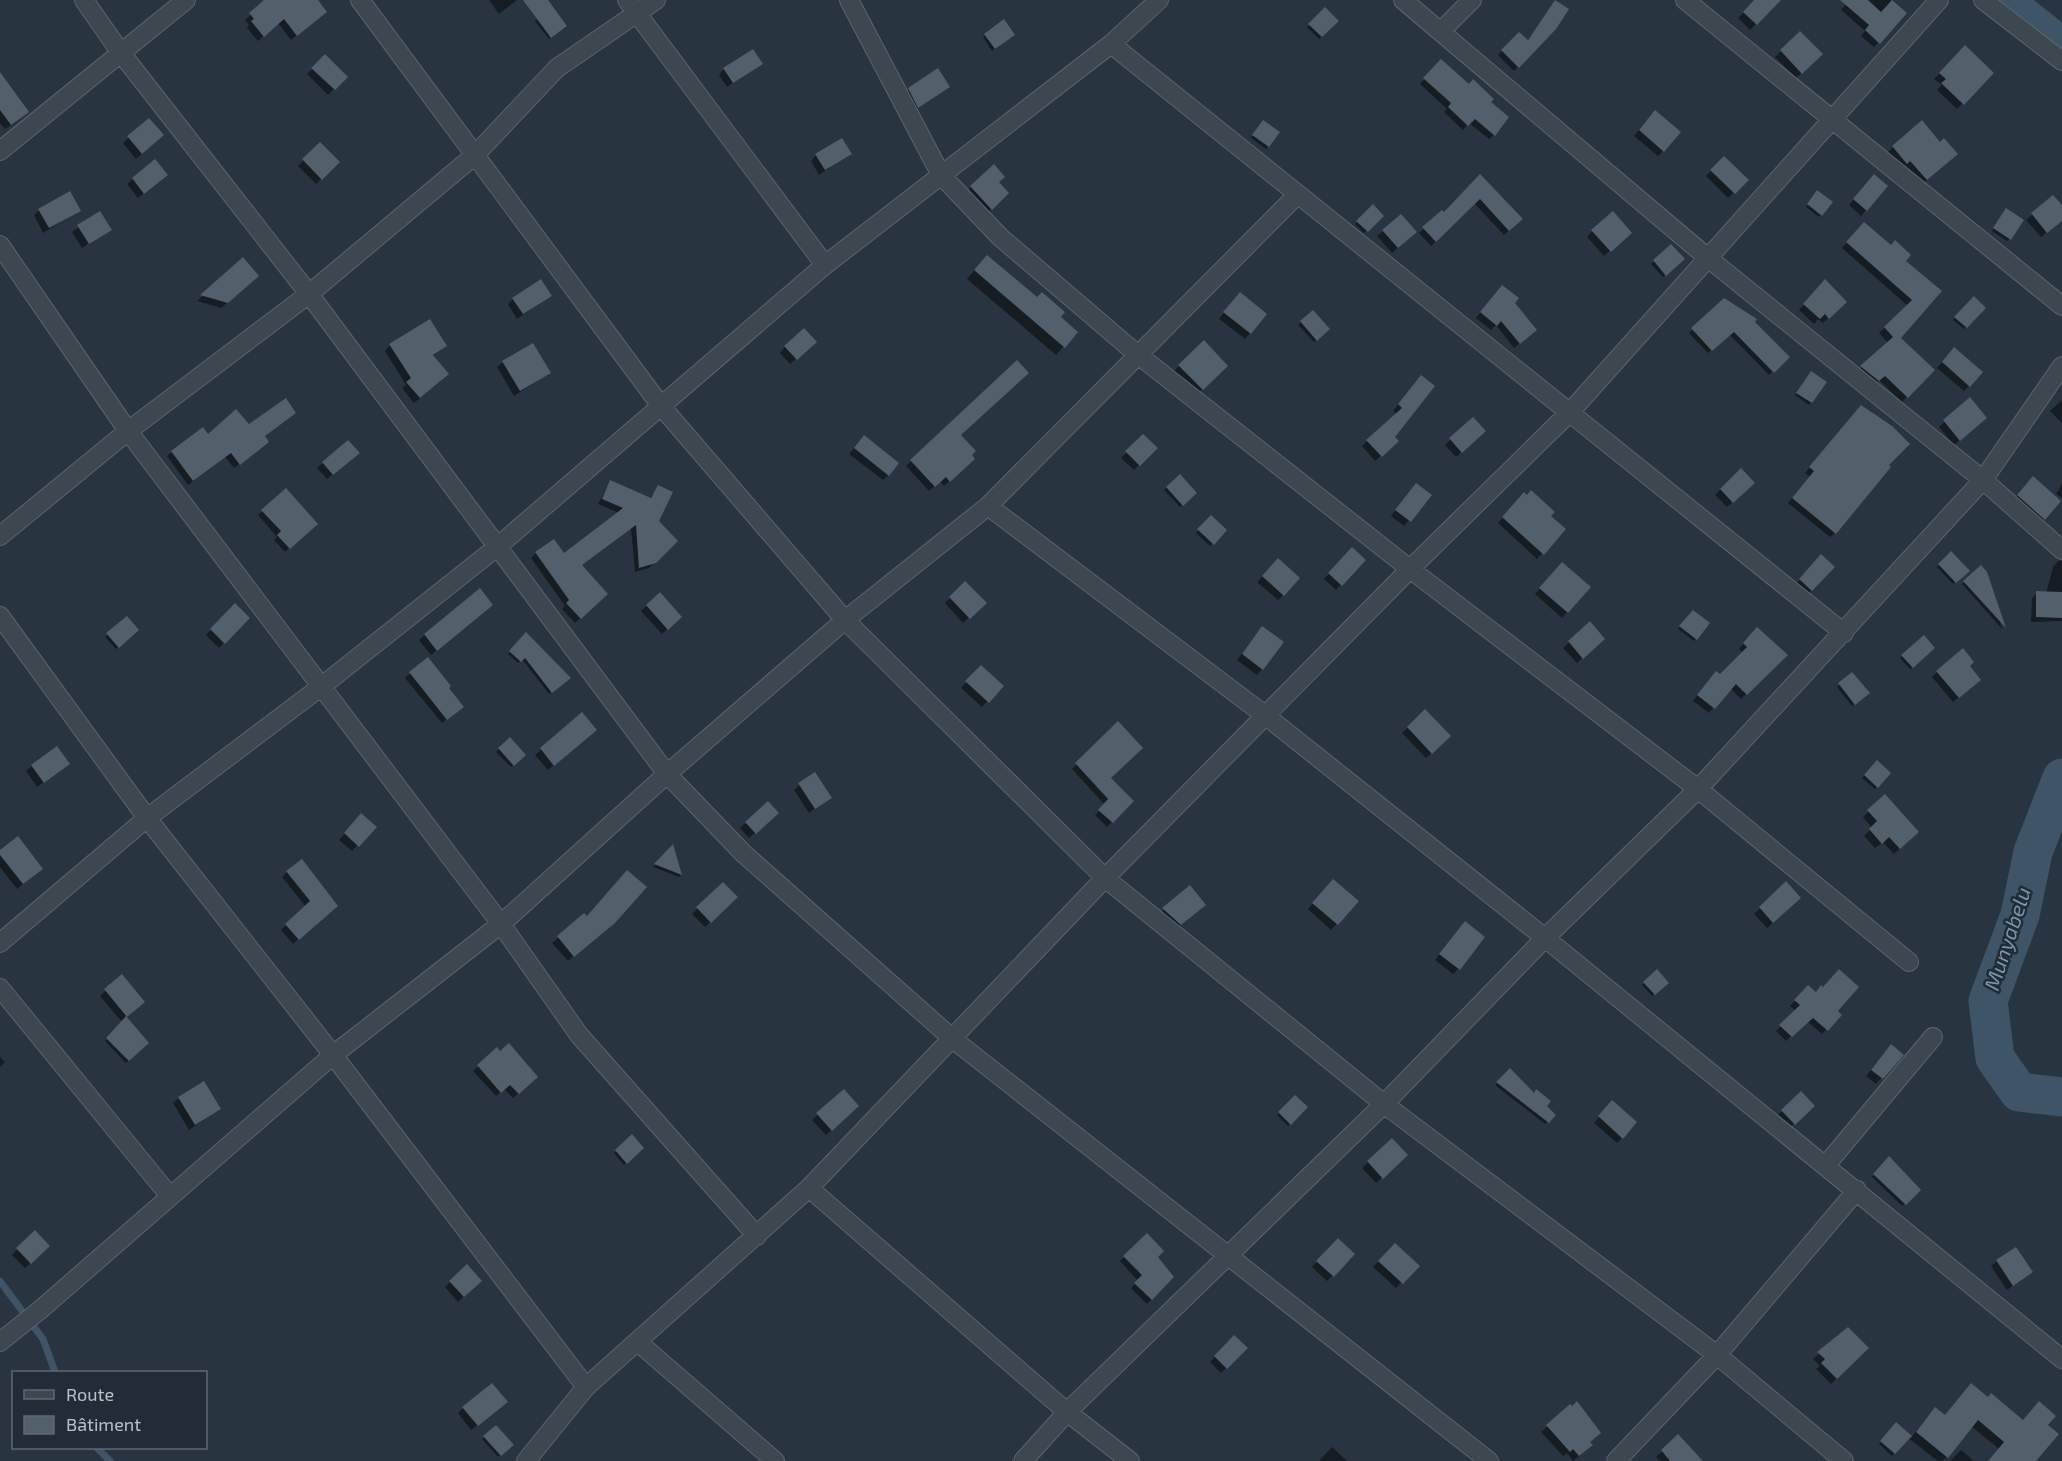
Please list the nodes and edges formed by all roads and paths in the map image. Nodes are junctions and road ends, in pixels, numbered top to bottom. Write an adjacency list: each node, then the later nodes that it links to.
1 (84, 0): 15 (street)
2 (186, 0): 15 (street)
3 (360, 0): 19 (street)
4 (656, 0): 12 (street)
5 (849, 0): 20 (street)
6 (1159, 0): 14 (street)
7 (1403, 0): 13 (street)
8 (1472, 0): 13 (street)
9 (1685, 0): 17 (street)
10 (1939, 0): 17 (street)
11 (1983, 0): 16 (street)
12 (631, 6): 19 (street); 24 (street)
13 (1441, 31): 23 (street)
14 (1111, 44): 20 (street); 21 (street)
15 (121, 53): 18 (street); 25 (street)
16 (2062, 61)
17 (1832, 118): 23 (street); 26 (street)
18 (0, 151)
19 (476, 155): 25 (street); 29 (street)
20 (941, 175): 24 (street); 27 (street)
21 (1298, 194): 27 (street); 30 (street)
22 (0, 246): 31 (street)
23 (1708, 258): 30 (street); 32 (street)
24 (825, 265): 29 (street)
25 (309, 294): 31 (street); 35 (street)
26 (2062, 306)
27 (1137, 354): 33 (street); 37 (street)
28 (2062, 366): 32 (street)
29 (661, 406): 35 (street); 39 (street)
30 (1571, 411): 37 (street); 40 (street)
31 (128, 431): 34 (street); 41 (street)
32 (1983, 480): 36 (street); 40 (street)
33 (988, 506): 39 (street); 42 (street)
34 (0, 536)
35 (497, 547): 41 (street); 43 (street)
36 (2062, 550)
37 (1410, 570): 42 (street); 44 (street)
38 (0, 616): 45 (street)
39 (845, 620): 43 (street); 46 (street)
40 (1844, 633): 44 (street)
41 (322, 686): 45 (street); 47 (street)
42 (1266, 716): 46 (street); 48 (street)
43 (667, 774): 47 (street); 53 (street)
44 (1698, 789): 48 (street); 50 (street)
45 (147, 818): 49 (street); 54 (street)
46 (1106, 878): 53 (street); 55 (street)
47 (501, 924): 54 (street); 60 (street)
48 (1545, 938): 55 (street); 56 (street)
49 (0, 943)
50 (1909, 962)
51 (0, 988): 59 (street)
52 (1933, 1036): 56 (street)
53 (954, 1040): 57 (street); 61 (street)
54 (333, 1055): 59 (street); 66 (street)
55 (1384, 1104): 61 (street); 64 (street)
56 (1826, 1165): 58 (street)
57 (810, 1188): 60 (street); 67 (street)
58 (1857, 1190): 64 (street); 65 (street)
59 (170, 1195): 62 (street)
60 (757, 1236): 63 (street)
61 (1228, 1254): 67 (street); 72 (street)
62 (0, 1342)
63 (639, 1342): 66 (street); 69 (street)
64 (1717, 1355): 73 (street); 74 (street)
65 (2062, 1359)
66 (586, 1387): 68 (street)
67 (1067, 1413): 70 (street); 71 (street)
68 (526, 1461)
69 (775, 1461)
70 (1023, 1461)
71 (1130, 1461)
72 (1489, 1461)
73 (1616, 1461)
74 (1844, 1461)

